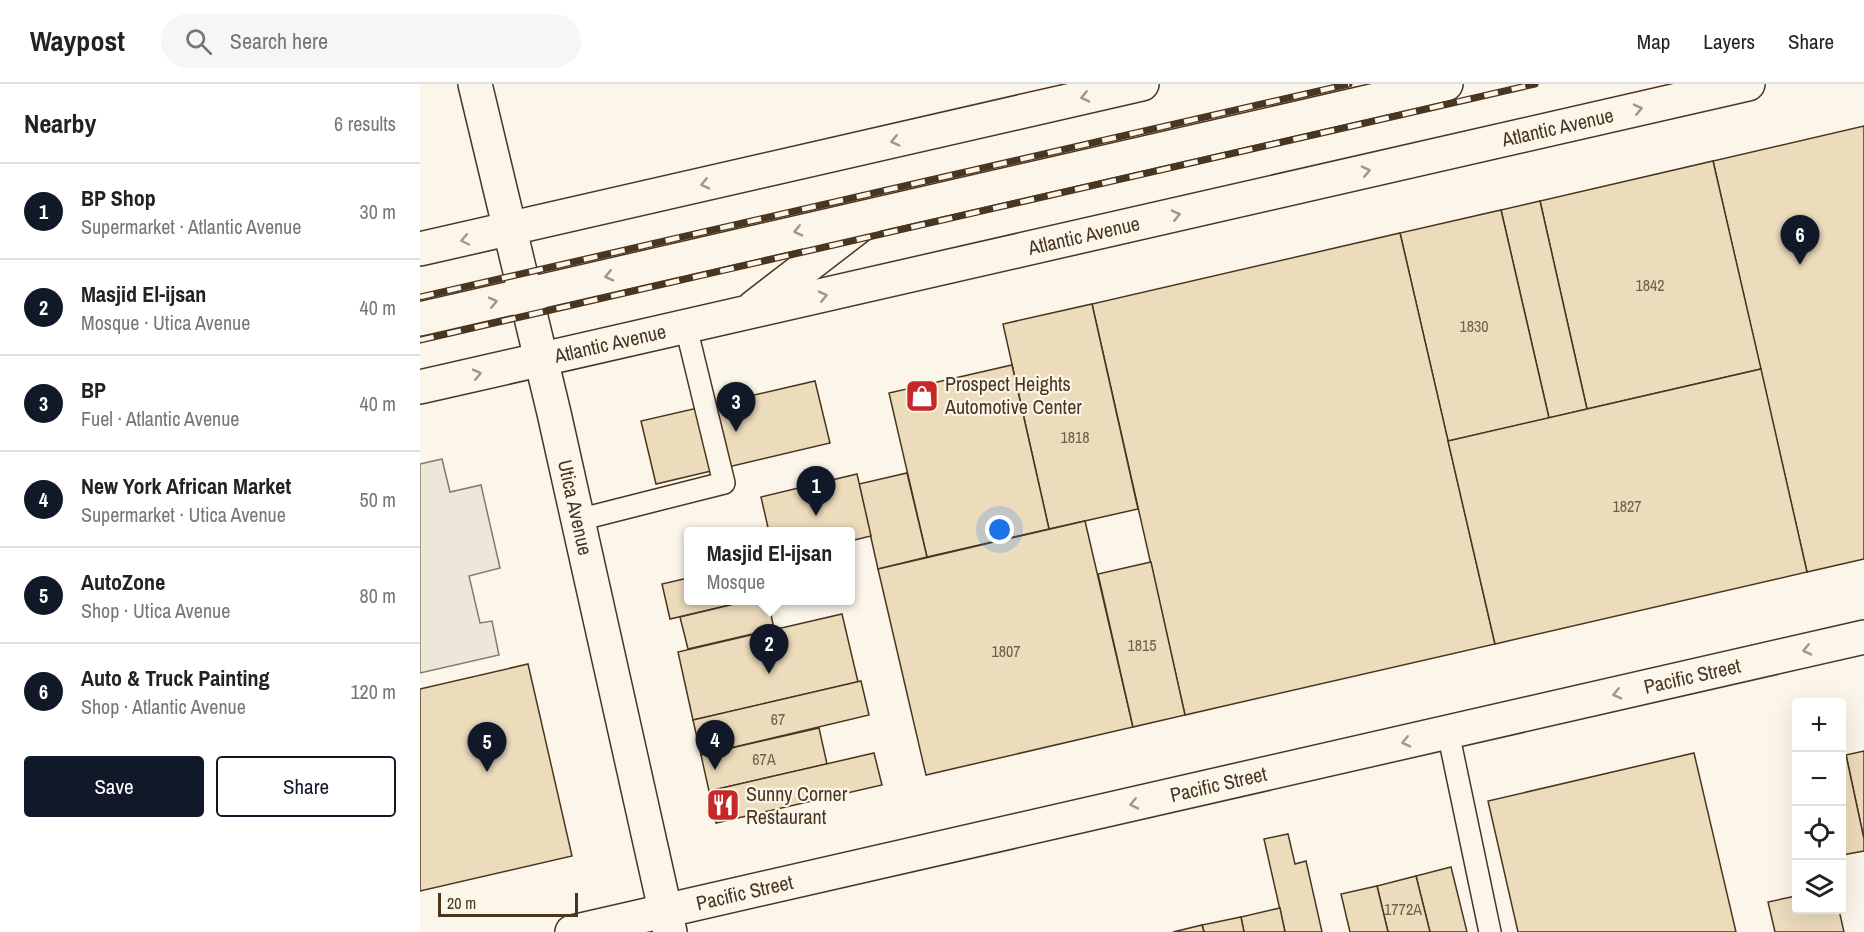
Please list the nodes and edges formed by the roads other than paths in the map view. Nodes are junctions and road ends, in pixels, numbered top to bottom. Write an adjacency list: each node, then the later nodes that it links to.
1 (475, 84): 6 (main road, Utica Avenue)
2 (1142, 84): 6 (main road, one-way to 6)
3 (1446, 84): 5 (main road)
4 (1748, 84): 9 (main road, Atlantic Avenue, one-way to 4)
5 (876, 213): 8 (main road, one-way to 8); 9 (main road)
6 (510, 230): 7 (main road, one-way to 7); 8 (main road, Utica Avenue)
7 (420, 249)
8 (526, 295): 10 (main road, one-way to 8); 12 (main road, Utica Avenue)
9 (745, 314): 11 (main road, Atlantic Avenue)
10 (420, 319)
11 (686, 327): 12 (main road, Atlantic Avenue); 14 (lane)
12 (541, 360): 13 (main road, Atlantic Avenue, one-way to 12); 14 (main road, Utica Avenue)
13 (420, 387)
14 (578, 520): 17 (main road, Utica Avenue)
15 (1864, 637): 16 (main road, Pacific Street, one-way to 16)
16 (1448, 732): 17 (main road, Pacific Street, one-way to 17); 19 (lane)
17 (667, 921): 18 (main road, Pacific Street)
18 (573, 932)
19 (1490, 932)

